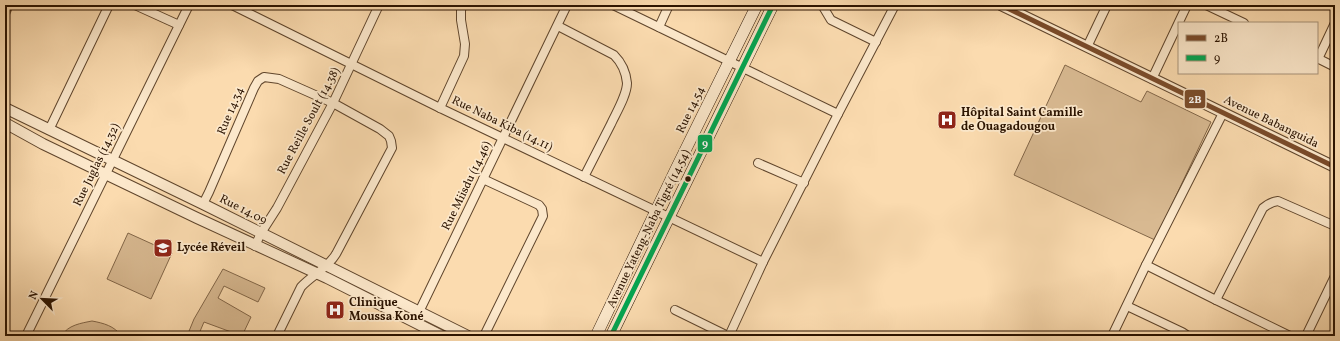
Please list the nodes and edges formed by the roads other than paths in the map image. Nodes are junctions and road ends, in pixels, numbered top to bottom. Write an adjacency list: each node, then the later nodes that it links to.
1 (7, 5): 19 (street)
2 (109, 5): 42 (street)
3 (135, 5): 24 (street)
4 (190, 5): 24 (street, Rue Juglas (14.32))
5 (232, 5): 32 (street, Rue Naba Kiba (14.11))
6 (379, 5): 32 (street, Rue Reille Soult (14.38))
7 (464, 5): 38 (street)
8 (567, 5): 25 (street, Rue Miisdu (14.46))
9 (613, 5): 26 (street)
10 (669, 5): 26 (street)
11 (757, 5): 31 (main road, Rue 14.54)
12 (772, 5): 34 (main road, Avenue Yateng-Naba Tigré (14.54))
13 (822, 5): 27 (street)
14 (895, 5): 27 (street)
15 (1107, 5): 28 (street)
16 (1187, 5): 20 (street)
17 (1206, 5): 21 (street)
18 (1006, 6): 28 (street, Avenue Babanguida)
19 (5, 9)
20 (1179, 22)
21 (1242, 22)
22 (1335, 23): 29 (street)
23 (1178, 24): 35 (street)
24 (179, 25): 44 (street, Rue Juglas (14.32))
25 (558, 26): 43 (street, Rue Miisdu (14.46)); 48 (street)
26 (660, 27): 31 (street)
27 (876, 42): 40 (street)
28 (1087, 47): 35 (street, Avenue Babanguida)
29 (1318, 57)
30 (1318, 59): 33 (street)
31 (729, 61): 34 (street); 52 (main road, Rue 14.54)
32 (352, 65): 36 (street, Rue Reille Soult (14.38)); 38 (street, Rue Naba Kiba (14.11))
33 (1335, 67)
34 (742, 68): 40 (street); 53 (main road, Avenue Yateng-Naba Tigré (14.54))
35 (1152, 78): 39 (street, Avenue Babanguida)
36 (333, 103): 51 (street, Rue 14.34); 55 (street, Rue Reille Soult (14.38)); 59 (street, Rue 14.34)
37 (5, 108): 42 (street, Rue 14.09)
38 (440, 108): 43 (street, Rue Naba Kiba (14.11))
39 (1223, 113): 46 (street, Avenue Babanguida); 58 (street)
40 (838, 114): 50 (street)
41 (5, 124): 47 (street)
42 (49, 130): 44 (street, Rue 14.09)
43 (503, 138): 48 (street, Rue Naba Kiba (14.11)); 49 (street, Rue Miisdu (14.46))
44 (112, 160): 47 (street, Rue Juglas (14.32)); 51 (street, Rue 14.09)
45 (758, 163): 50 (street)
46 (1335, 167)
47 (106, 174): 56 (street); 66 (street, Rue Juglas (14.32))
48 (584, 177): 52 (street, Rue Naba Kiba (14.11))
49 (483, 179): 65 (street, Rue Miisdu (14.46)); 70 (street)
50 (804, 183): 57 (street)
51 (203, 204): 55 (street, Rue 14.09)
52 (656, 211): 53 (street, Rue Naba Kiba (14.11)); 71 (main road, Rue 14.54)
53 (668, 218): 57 (street, Rue Naba Kiba (14.11)); 72 (main road, Avenue Yateng-Naba Tigré (14.54))
54 (1335, 226): 62 (street)
55 (261, 233): 56 (street, Rue Reille Soult (14.38)); 59 (street, Rue 14.09)
56 (256, 246): 60 (street)
57 (764, 262): 73 (street)
58 (1146, 264): 62 (street); 63 (street)
59 (327, 266): 60 (street); 65 (street, Rue 14.09)
60 (317, 274): 67 (street); 68 (street)
61 (1335, 276): 77 (street)
62 (1216, 300): 76 (street)
63 (1127, 306): 74 (street); 75 (street)
64 (675, 310): 73 (street)
65 (419, 312): 69 (street, Rue 14.09)
66 (26, 336)
67 (277, 336)
68 (442, 336)
69 (468, 336)
70 (484, 336)
71 (596, 336)
72 (611, 336)
73 (729, 336)
74 (1112, 336)
75 (1188, 336)
76 (1290, 336)
77 (1306, 336)

